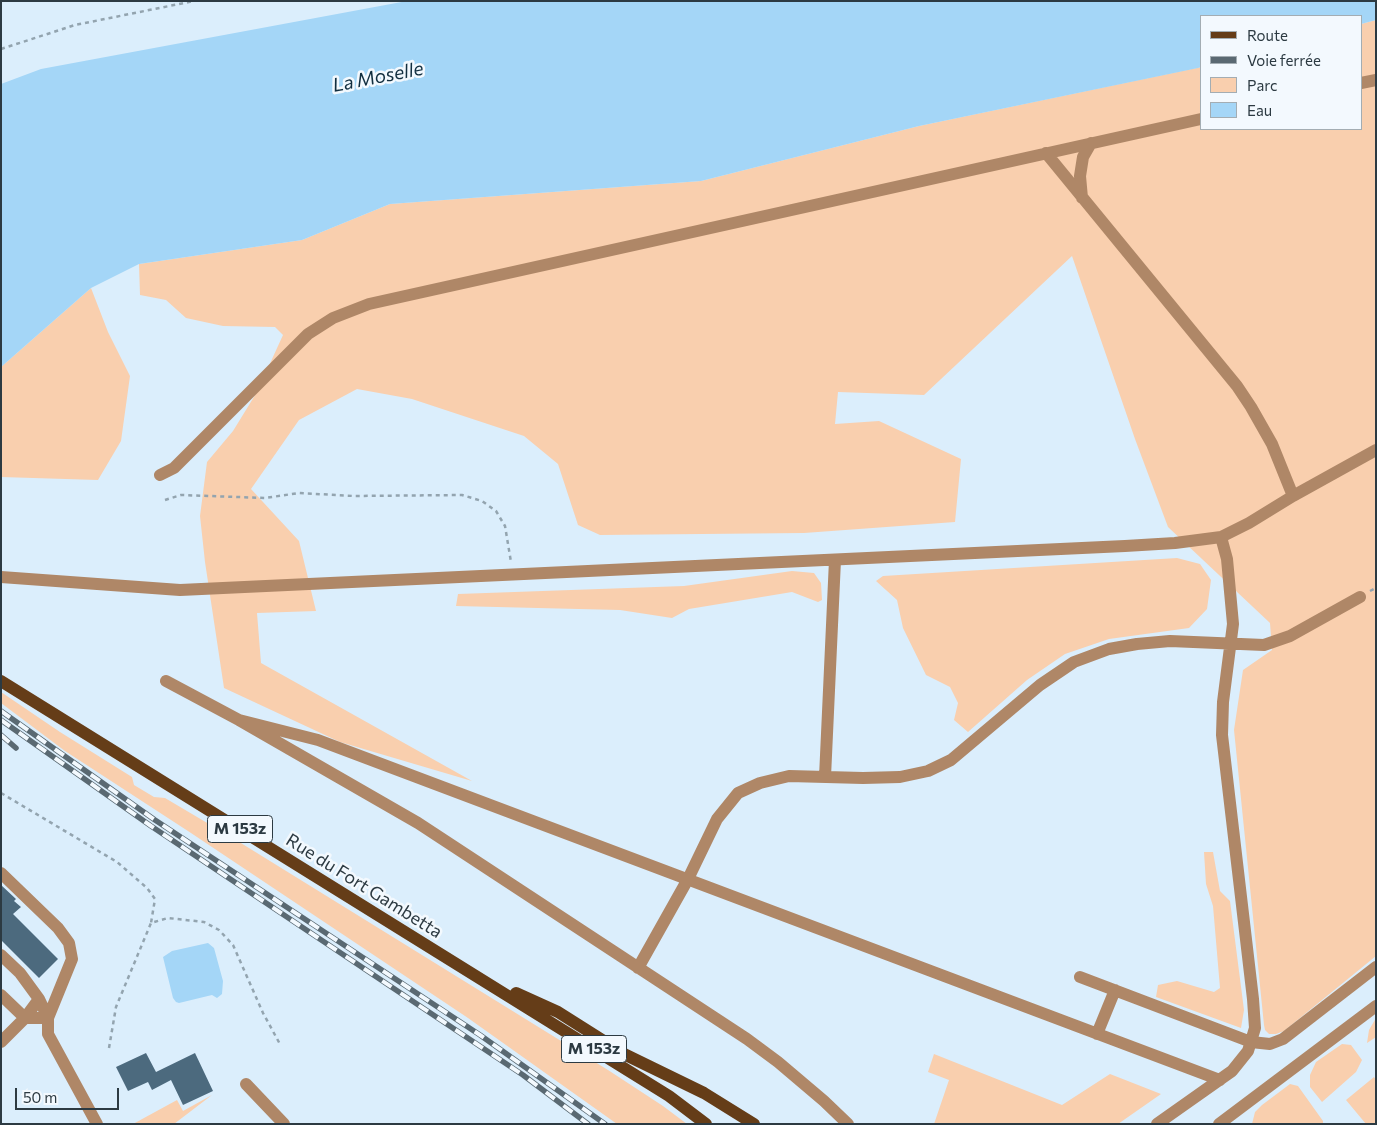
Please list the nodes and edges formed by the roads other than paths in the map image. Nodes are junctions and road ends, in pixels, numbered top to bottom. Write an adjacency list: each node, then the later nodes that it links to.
1 (1376, 80): 2 (lane)
2 (1362, 83)
3 (1200, 119): 4 (lane)
4 (1091, 143): 5 (lane); 6 (lane)
5 (1046, 153): 6 (lane); 8 (lane)
6 (1082, 198): 9 (lane)
7 (1376, 450): 9 (lane)
8 (160, 475)
9 (1293, 496): 10 (lane)
10 (1222, 537): 11 (lane); 14 (lane)
11 (835, 560): 12 (lane); 18 (lane)
12 (1, 577)
13 (1360, 597): 14 (lane)
14 (1231, 643): 18 (lane); 34 (lane)
15 (1, 681): 25 (main road, Rue du Fort Gambetta / M 153z)
16 (166, 681): 17 (lane)
17 (239, 720): 20 (lane); 23 (lane)
18 (825, 777): 20 (lane)
19 (1, 873): 31 (lane)
20 (688, 879): 23 (lane); 32 (lane)
21 (1, 955): 28 (lane)
22 (1376, 967): 34 (lane)
23 (638, 968): 41 (lane)
24 (1080, 977): 26 (lane)
25 (479, 978): 39 (main road, Rue du Fort Gambetta / M 153z); 40 (main road)
26 (1116, 990): 32 (lane); 34 (lane)
27 (1, 995): 30 (lane)
28 (40, 999): 30 (lane); 31 (lane)
29 (1376, 1006): 43 (lane)
30 (25, 1018): 31 (lane); 33 (lane)
31 (48, 1018): 37 (lane)
32 (1097, 1034): 35 (lane)
33 (1, 1042)
34 (1250, 1042): 35 (lane)
35 (1220, 1080): 42 (lane)
36 (246, 1084): 38 (lane)
37 (97, 1124)
38 (284, 1124)
39 (706, 1124)
40 (754, 1124)
41 (848, 1124)
42 (1157, 1124)
43 (1220, 1124)

